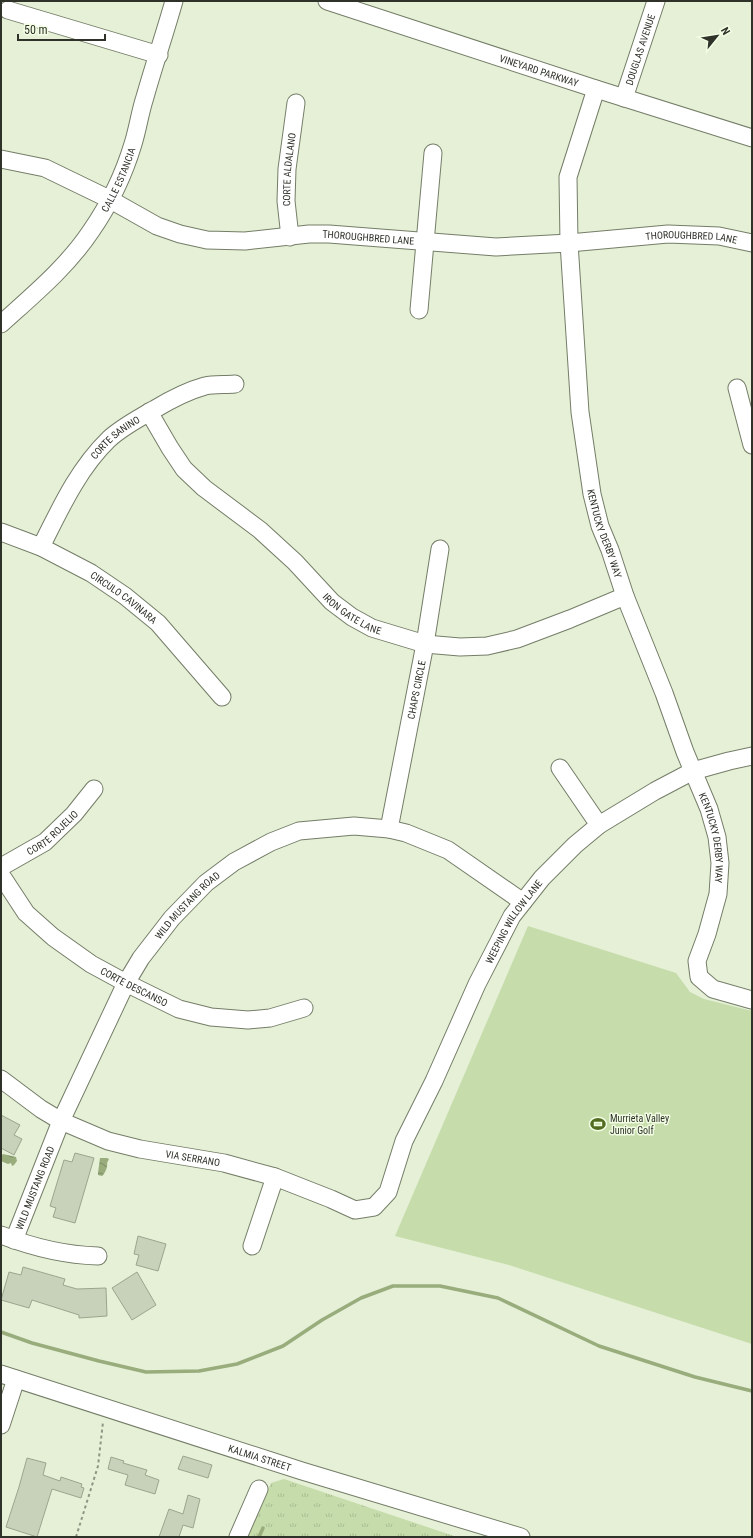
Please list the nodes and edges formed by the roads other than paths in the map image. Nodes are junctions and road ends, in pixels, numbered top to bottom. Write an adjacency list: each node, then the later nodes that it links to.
1 (174, 1): 5 (street, CALLE ESTANCIA)
2 (326, 1): 6 (street, VINEYARD PARKWAY)
3 (656, 1): 7 (street, DOUGLAS AVENUE)
4 (8, 10): 5 (street)
5 (159, 55): 12 (street, CALLE ESTANCIA)
6 (596, 89): 7 (street, VINEYARD PARKWAY); 15 (street, KENTUCKY DERBY WAY)
7 (624, 98): 9 (street, VINEYARD PARKWAY)
8 (296, 103): 13 (street, CORTE ALDALANO)
9 (752, 138)
10 (433, 153): 14 (street)
11 (1, 159): 12 (street, THOROUGHBRED LANE)
12 (109, 199): 13 (street, THOROUGHBRED LANE); 18 (street, CALLE ESTANCIA)
13 (290, 237): 14 (street, THOROUGHBRED LANE)
14 (425, 241): 15 (street, THOROUGHBRED LANE); 17 (street)
15 (569, 243): 16 (street, THOROUGHBRED LANE); 26 (street, KENTUCKY DERBY WAY)
16 (752, 243)
17 (419, 310)
18 (1, 324)
19 (235, 384): 21 (street, CORTE SANINO)
20 (736, 388): 22 (street)
21 (149, 412): 24 (street, CORTE SANINO); 27 (street, IRON GATE LANE)
22 (752, 445)
23 (1, 532): 24 (street, CIRCULO CAVINARA)
24 (41, 547): 28 (street, CIRCULO CAVINARA)
25 (440, 549): 27 (street, CHAPS CIRCLE)
26 (625, 596): 27 (street, IRON GATE LANE); 31 (street, KENTUCKY DERBY WAY)
27 (425, 644): 34 (street, CHAPS CIRCLE)
28 (222, 697)
29 (752, 756): 31 (street, WEEPING WILLOW LANE)
30 (560, 768): 33 (street)
31 (693, 771): 33 (street, WEEPING WILLOW LANE); 39 (street, KENTUCKY DERBY WAY)
32 (94, 789): 35 (street, CORTE ROJELIO)
33 (599, 825): 37 (street, WEEPING WILLOW LANE)
34 (389, 829): 37 (street, WILD MUSTANG ROAD); 38 (street, WILD MUSTANG ROAD)
35 (1, 867)
36 (1, 875): 38 (street, CORTE DESCANSO)
37 (523, 902): 44 (street, WEEPING WILLOW LANE)
38 (126, 983): 40 (street, CORTE DESCANSO); 42 (street, WILD MUSTANG ROAD)
39 (752, 1000)
40 (304, 1008)
41 (1, 1079): 42 (street, VIA SERRANO)
42 (62, 1121): 43 (street, VIA SERRANO); 45 (street, WILD MUSTANG ROAD)
43 (275, 1177): 44 (street, VIA SERRANO); 46 (street)
44 (388, 1192)
45 (7, 1237): 47 (street)
46 (252, 1246)
47 (98, 1256)
48 (9, 1376): 49 (street); 51 (street, KALMIA STREET)
49 (1, 1425)
50 (259, 1489): 52 (street)
51 (502, 1534): 53 (street, KALMIA STREET)
52 (238, 1537)
53 (521, 1537)

